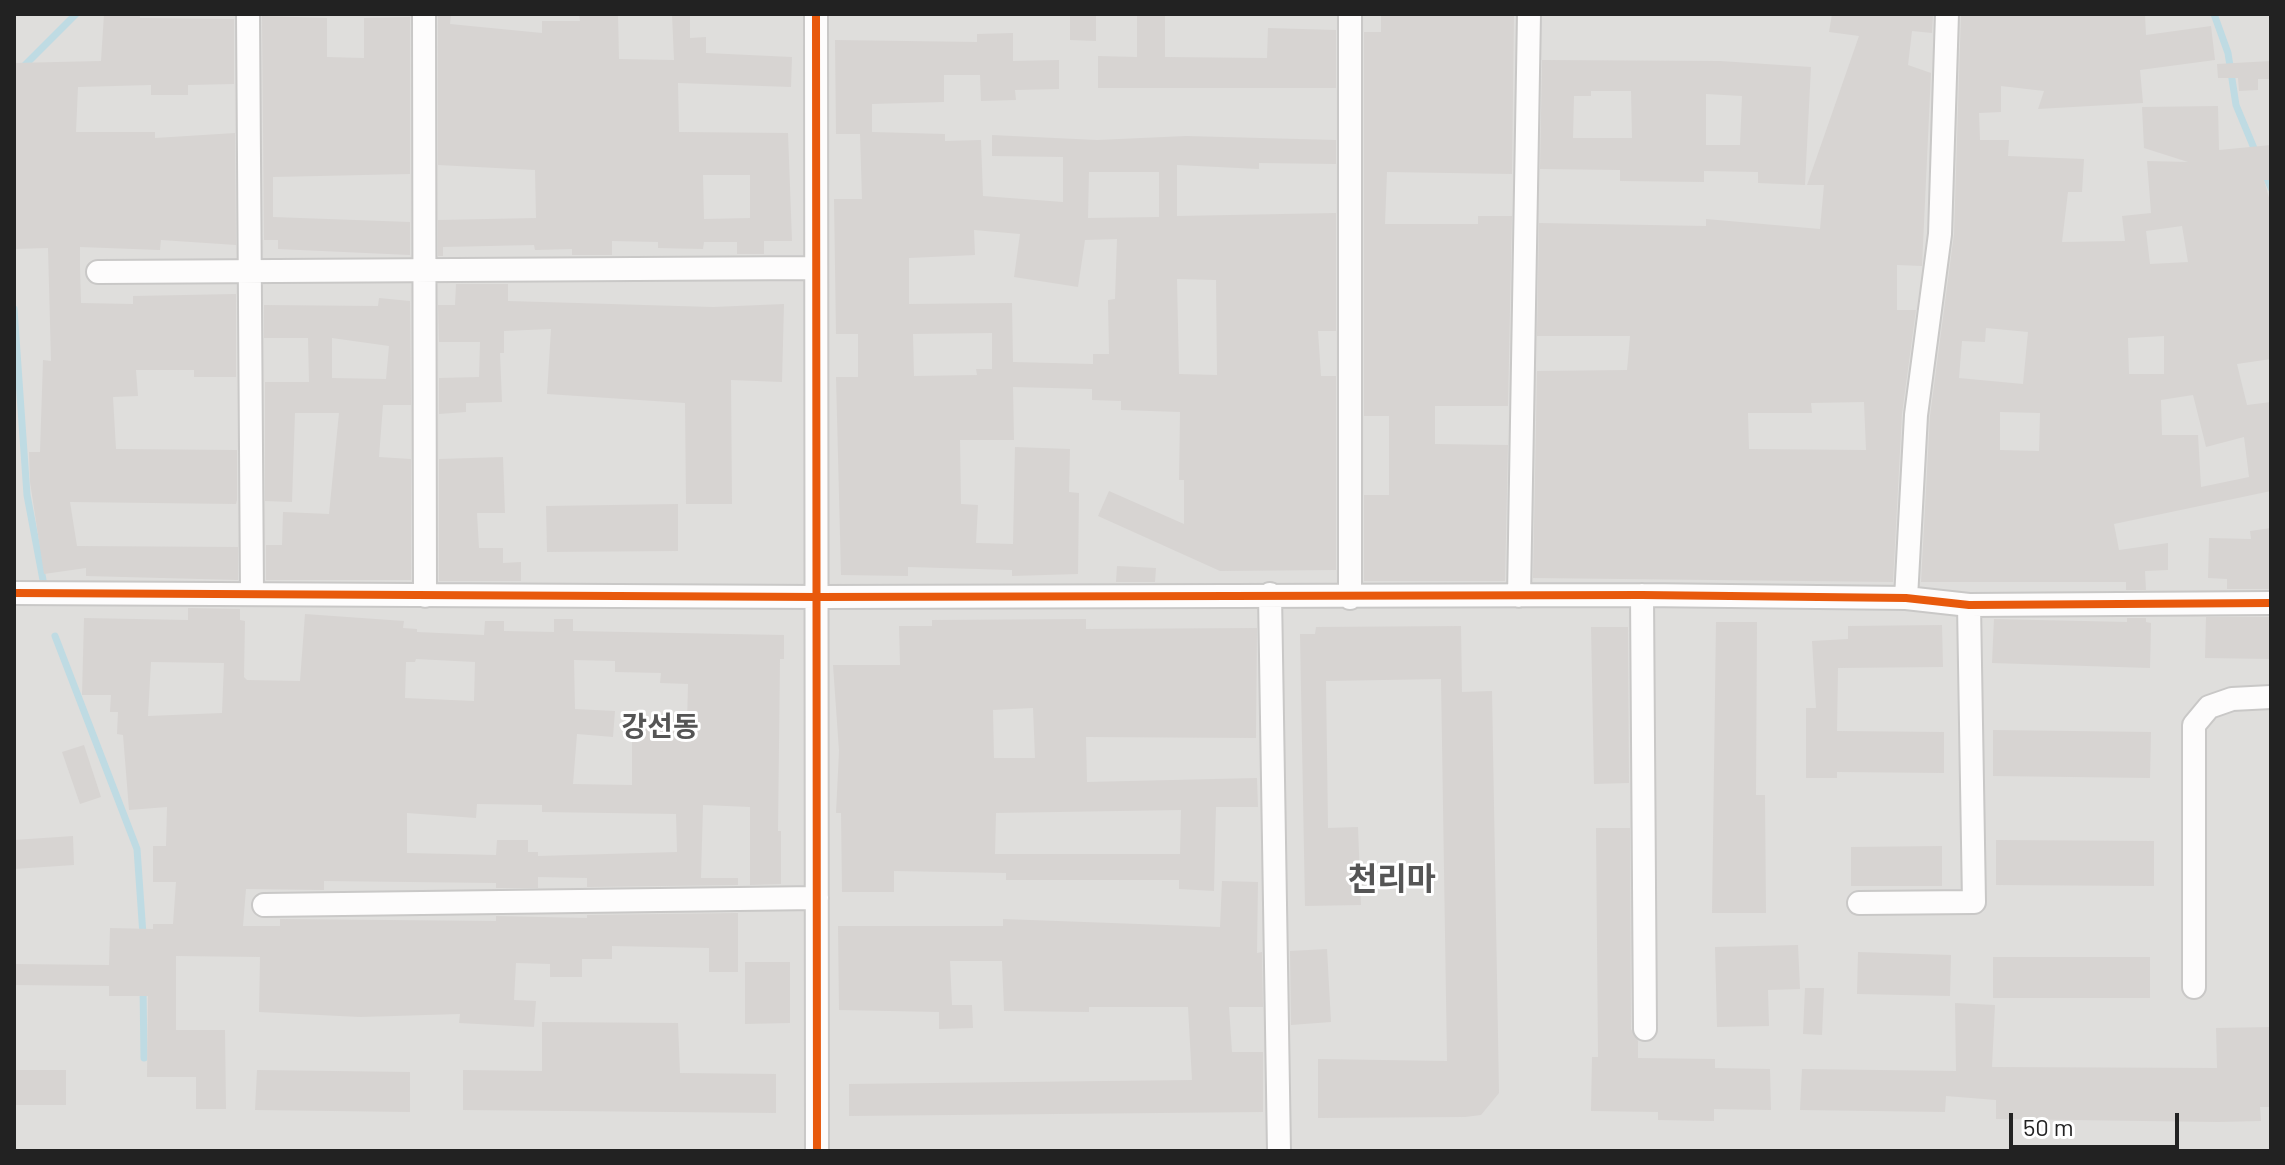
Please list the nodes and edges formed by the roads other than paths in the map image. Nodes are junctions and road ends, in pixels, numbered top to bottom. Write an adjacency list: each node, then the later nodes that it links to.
1 (248, 14): 10 (street)
2 (424, 14): 8 (street)
3 (816, 14): 7 (street)
4 (1350, 14): 18 (street)
5 (1529, 14): 16 (street)
6 (1947, 14): 19 (street)
7 (814, 268): 8 (street); 17 (street)
8 (423, 269): 10 (street); 15 (street)
9 (98, 272): 10 (street)
10 (248, 273): 12 (street)
11 (14, 593): 12 (street)
12 (252, 593): 15 (street)
13 (1270, 594): 17 (street); 18 (street); 29 (street)
14 (1642, 595): 16 (street); 19 (street); 27 (street)
15 (425, 596): 17 (street)
16 (1519, 596): 18 (street)
17 (818, 597): 23 (street)
18 (1350, 598)
19 (1906, 598): 21 (street)
20 (2271, 603): 21 (street)
21 (1969, 605): 24 (street)
22 (2271, 697): 26 (street)
23 (817, 898): 25 (street); 28 (street)
24 (1859, 903)
25 (264, 905)
26 (2194, 987)
27 (1645, 1029)
28 (817, 1151)
29 (1279, 1151)

